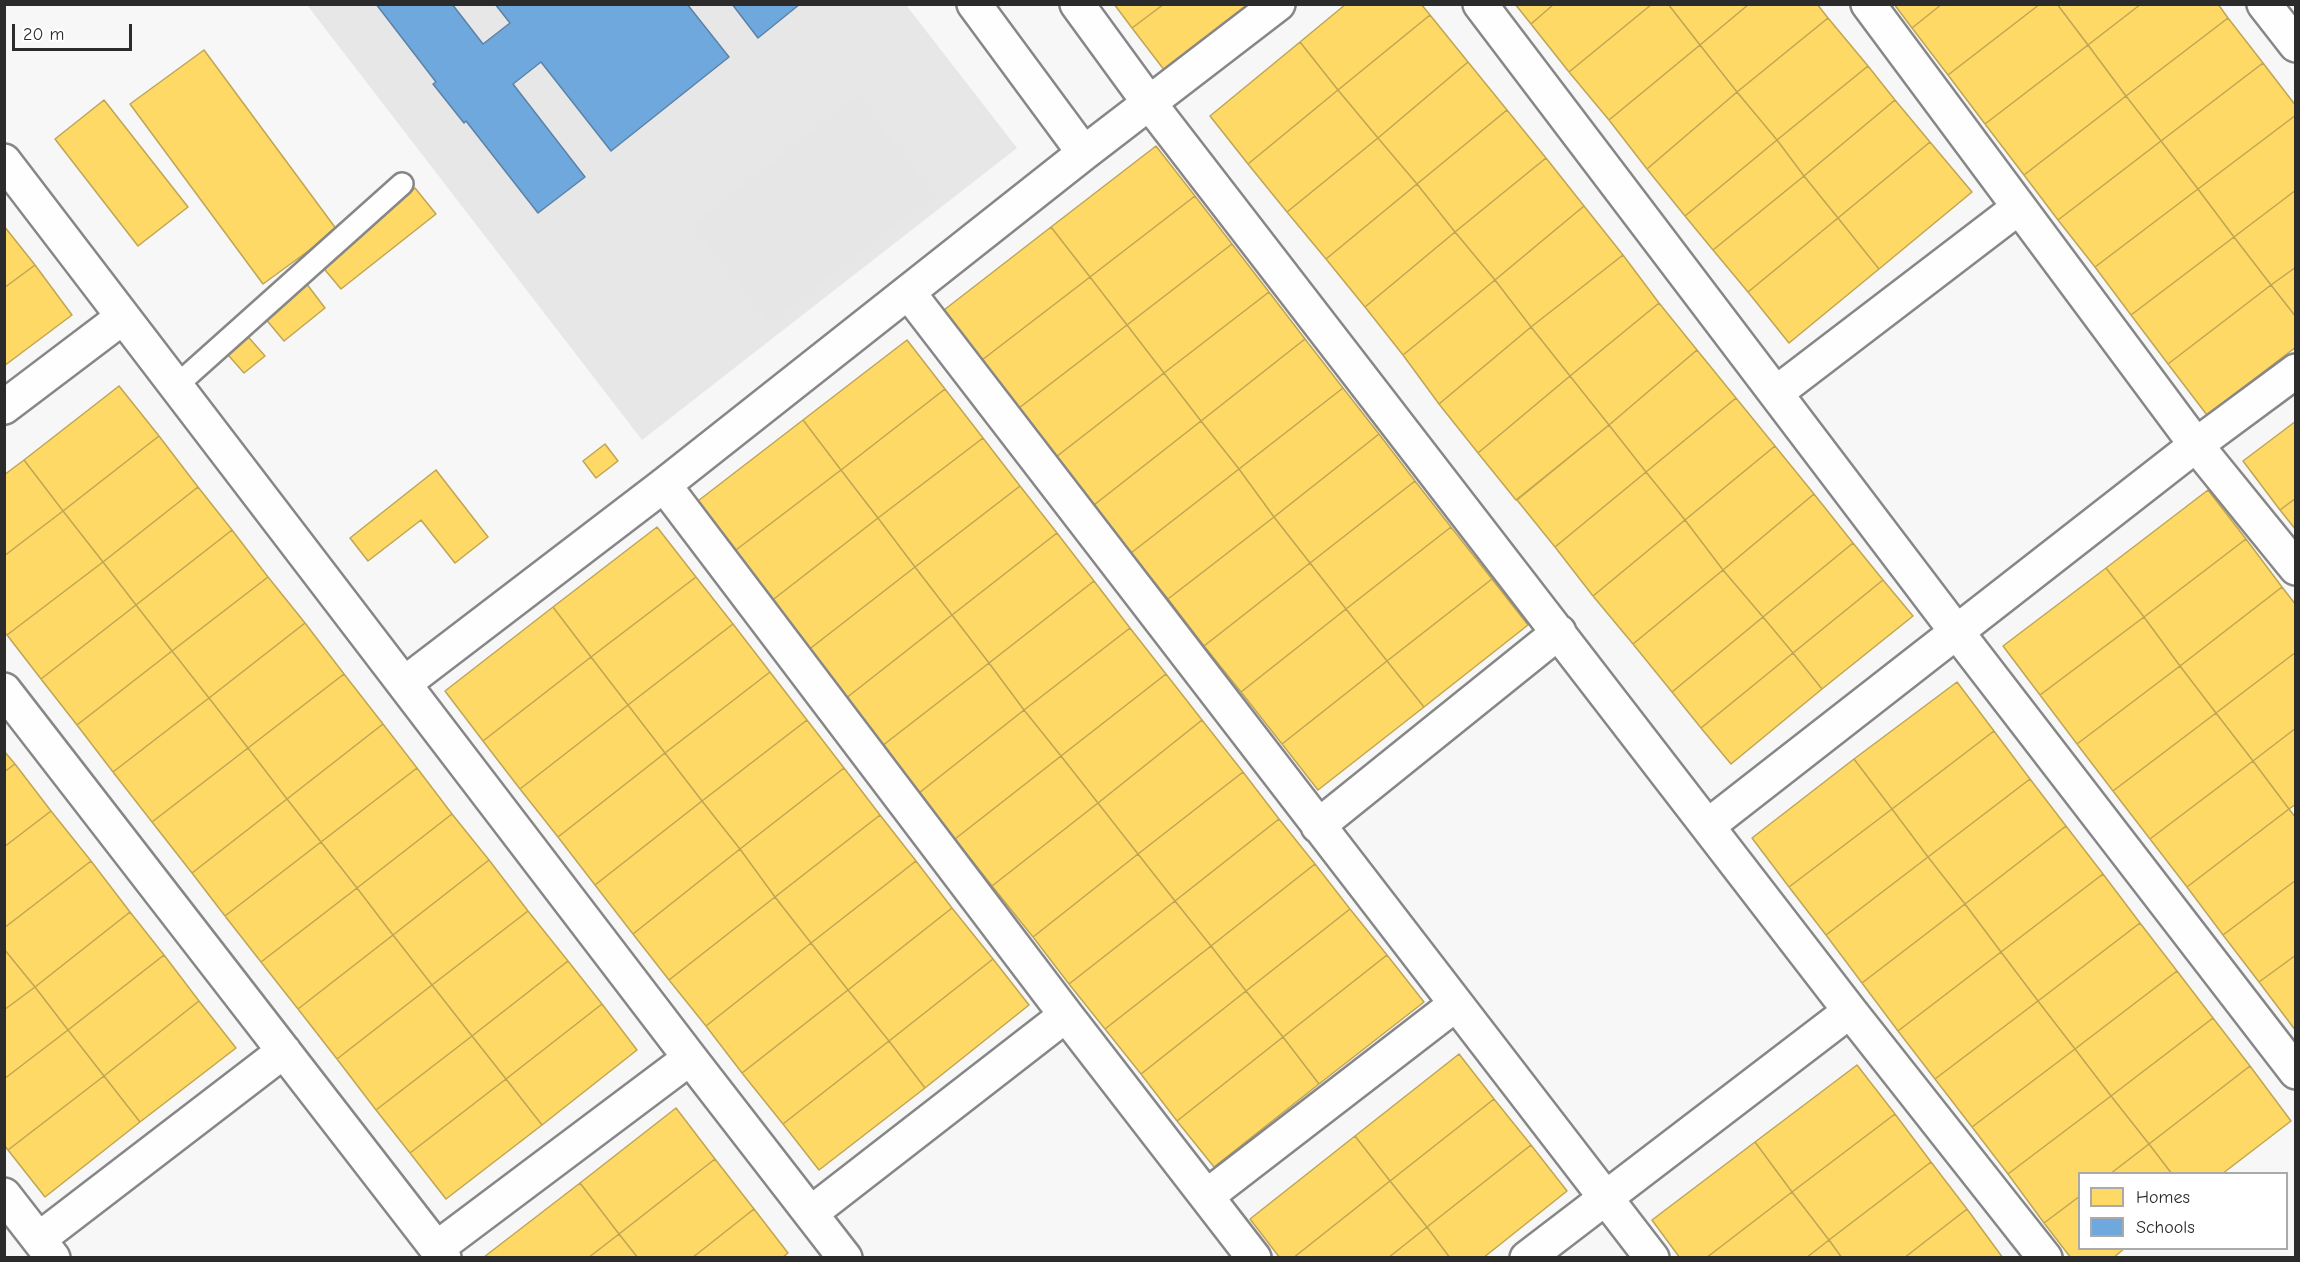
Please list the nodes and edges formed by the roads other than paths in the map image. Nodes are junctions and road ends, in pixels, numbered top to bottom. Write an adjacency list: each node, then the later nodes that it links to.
1 (974, 4): 9 (street)
2 (1077, 4): 8 (street)
3 (1278, 4): 8 (street)
4 (1480, 4): 17 (street)
5 (1868, 4): 12 (street)
6 (2277, 9): 7 (street)
7 (2295, 45)
8 (1150, 104): 9 (street); 23 (street)
9 (1083, 153): 13 (street)
10 (4, 161): 14 (street)
11 (402, 184): 16 (lane)
12 (2018, 208): 17 (street); 19 (street)
13 (908, 292): 20 (street); 27 (street)
14 (123, 317): 16 (street); 18 (street)
15 (2295, 371): 19 (street)
16 (176, 386): 24 (street)
17 (1776, 393): 22 (street)
18 (4, 407)
19 (2196, 445): 21 (street); 22 (street)
20 (664, 485): 24 (street); 30 (street)
21 (2295, 568)
22 (1956, 631): 26 (street); 33 (street)
23 (1559, 632): 26 (street); 27 (street)
24 (405, 683): 32 (street)
25 (4, 690): 31 (street)
26 (1709, 825): 29 (street)
27 (1318, 826): 28 (street)
28 (1456, 1004): 35 (street); 36 (street)
29 (1850, 1011): 36 (street); 44 (street)
30 (1066, 1015): 35 (street); 37 (street)
31 (284, 1051): 38 (street); 39 (street)
32 (690, 1058): 37 (street); 39 (street)
33 (2295, 1072)
34 (4, 1195): 38 (street)
35 (1207, 1196): 41 (street)
36 (1605, 1198): 42 (street); 43 (street)
37 (811, 1213): 40 (street)
38 (46, 1248)
39 (440, 1253)
40 (845, 1257)
41 (1254, 1257)
42 (1527, 1257)
43 (1652, 1257)
44 (2045, 1257)

